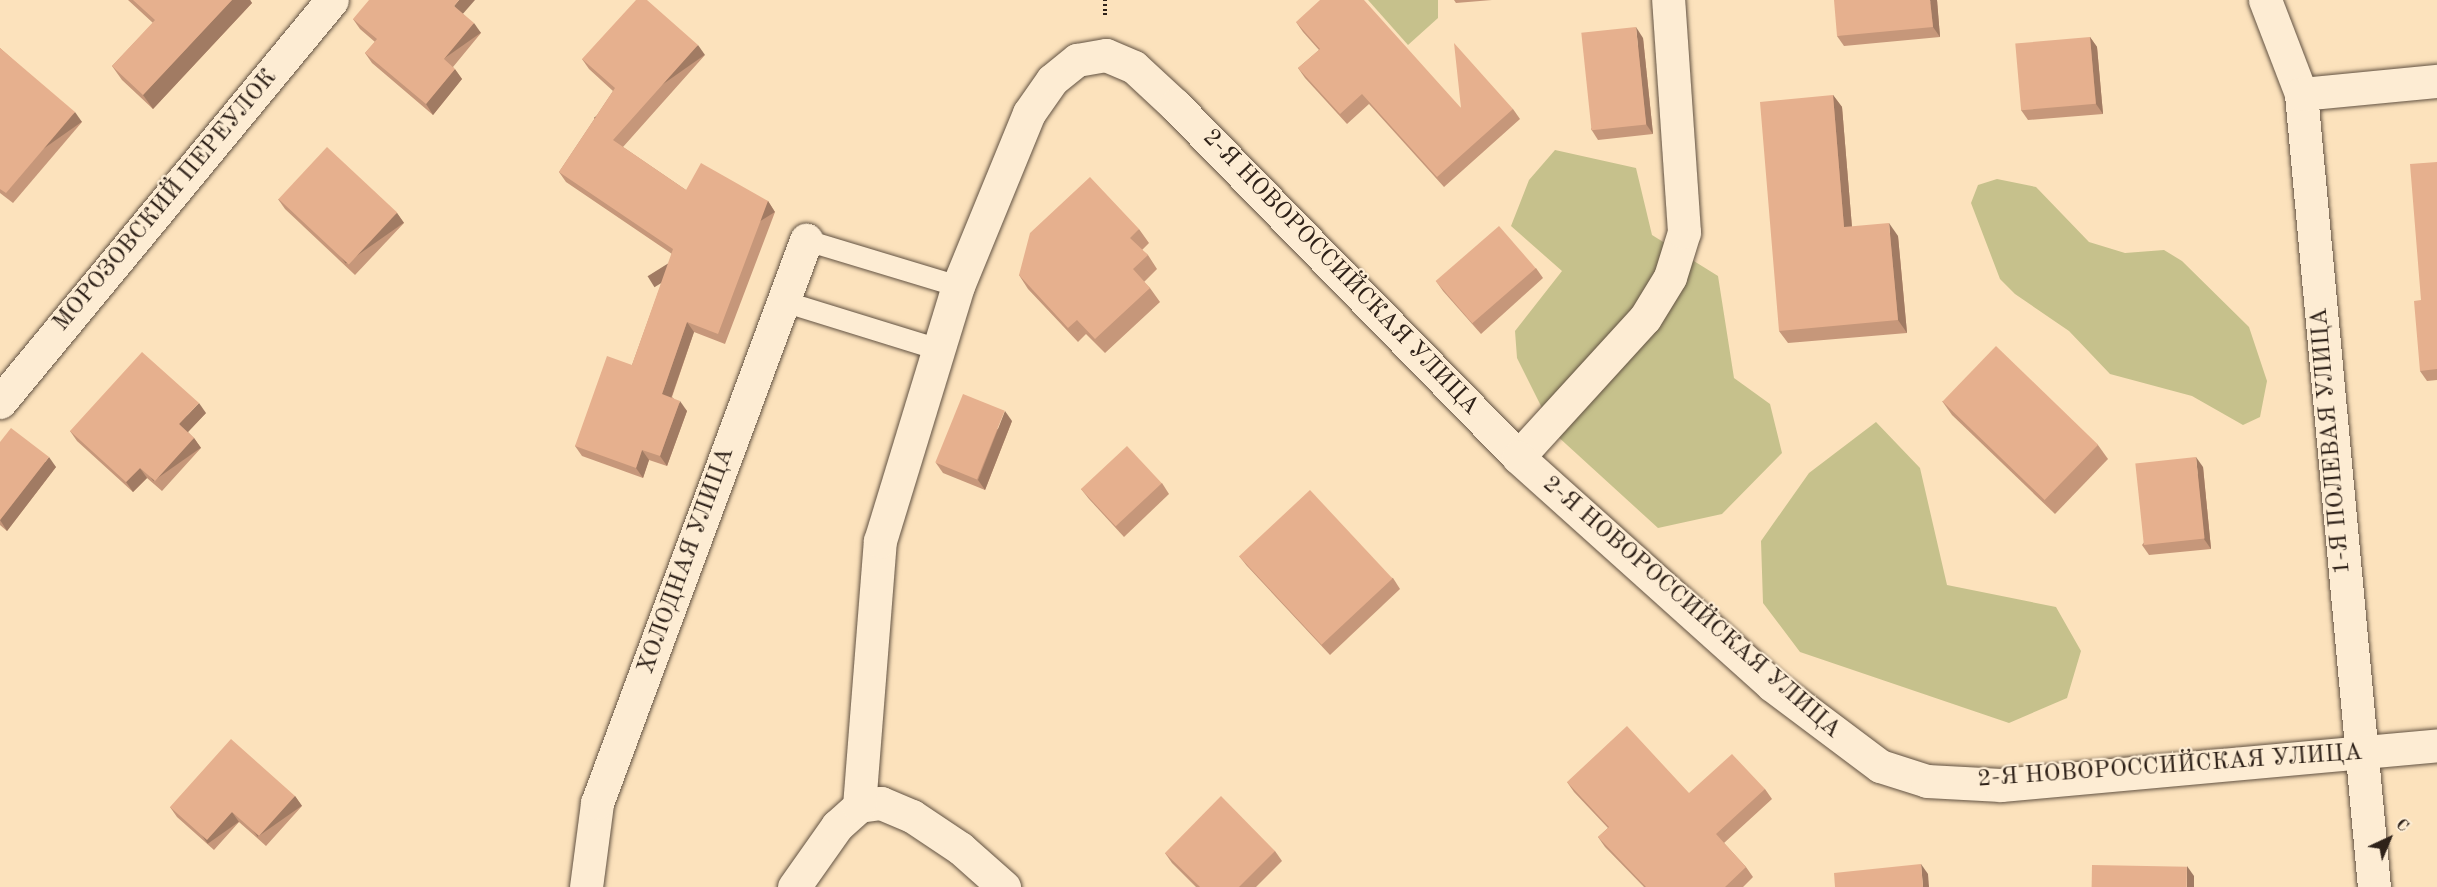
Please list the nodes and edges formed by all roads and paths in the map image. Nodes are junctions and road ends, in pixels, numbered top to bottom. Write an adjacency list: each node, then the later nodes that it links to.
1 (332, 0): 10 (street, МОРОЗОВСКИЙ ПЕРЕУЛОК)
2 (1668, 0): 11 (street)
3 (2265, 0): 5 (street, 1-Я ПОЛЕВАЯ УЛИЦА)
4 (2437, 81): 5 (street)
5 (2301, 94): 13 (street, 1-Я ПОЛЕВАЯ УЛИЦА)
6 (806, 240): 7 (lane); 8 (street, ХОЛОДНАЯ УЛИЦА)
7 (958, 286): 9 (street); 11 (street, 2-Я НОВОРОССИЙСКАЯ УЛИЦА)
8 (783, 301): 9 (lane); 15 (street, ХОЛОДНАЯ УЛИЦА)
9 (938, 349): 14 (street)
10 (0, 402)
11 (1518, 457): 13 (street, 2-Я НОВОРОССИЙСКАЯ УЛИЦА)
12 (2437, 746): 13 (street, 2-Я НОВОРОССИЙСКАЯ УЛИЦА)
13 (2359, 753): 18 (street, 1-Я ПОЛЕВАЯ УЛИЦА)
14 (859, 806): 16 (street); 17 (street)
15 (586, 887)
16 (794, 887)
17 (1004, 887)
18 (2374, 887)

